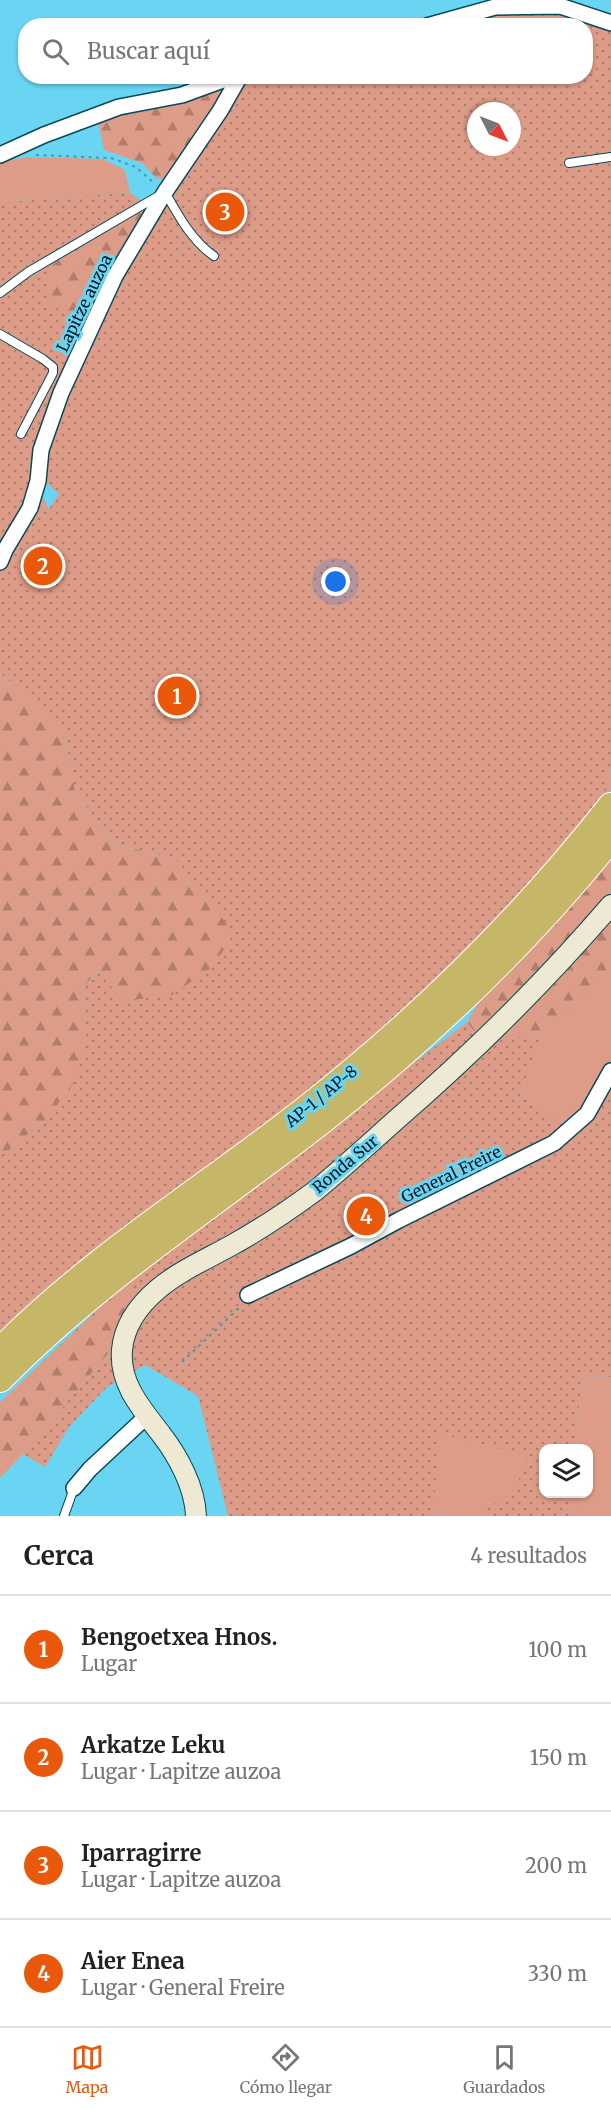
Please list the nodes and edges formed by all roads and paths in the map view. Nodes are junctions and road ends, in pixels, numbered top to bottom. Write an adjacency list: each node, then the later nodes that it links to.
1 (456, 18): 2 (street)
2 (611, 23)
3 (212, 84): 5 (street)
4 (235, 84): 9 (street, Lapitze auzoa)
5 (0, 155)
6 (30, 155): 9 (path)
7 (611, 157): 8 (lane)
8 (569, 163)
9 (165, 192): 10 (lane); 11 (lane); 14 (street, Lapitze auzoa)
10 (214, 256)
11 (0, 293)
12 (0, 334): 13 (lane)
13 (21, 434)
14 (0, 562)
15 (611, 806): 20 (highway, AP-1 / AP-8)
16 (611, 838): 22 (highway, AP-1 / AP-8)
17 (611, 905): 23 (main road, Ronda Sur)
18 (611, 1071): 19 (street, General Freire)
19 (248, 1295): 21 (path)
20 (0, 1351)
21 (182, 1362)
22 (0, 1379)
23 (147, 1416): 24 (street); 26 (main road, Ronda Sur)
24 (74, 1488): 25 (lane)
25 (64, 1516)
26 (196, 1516)

